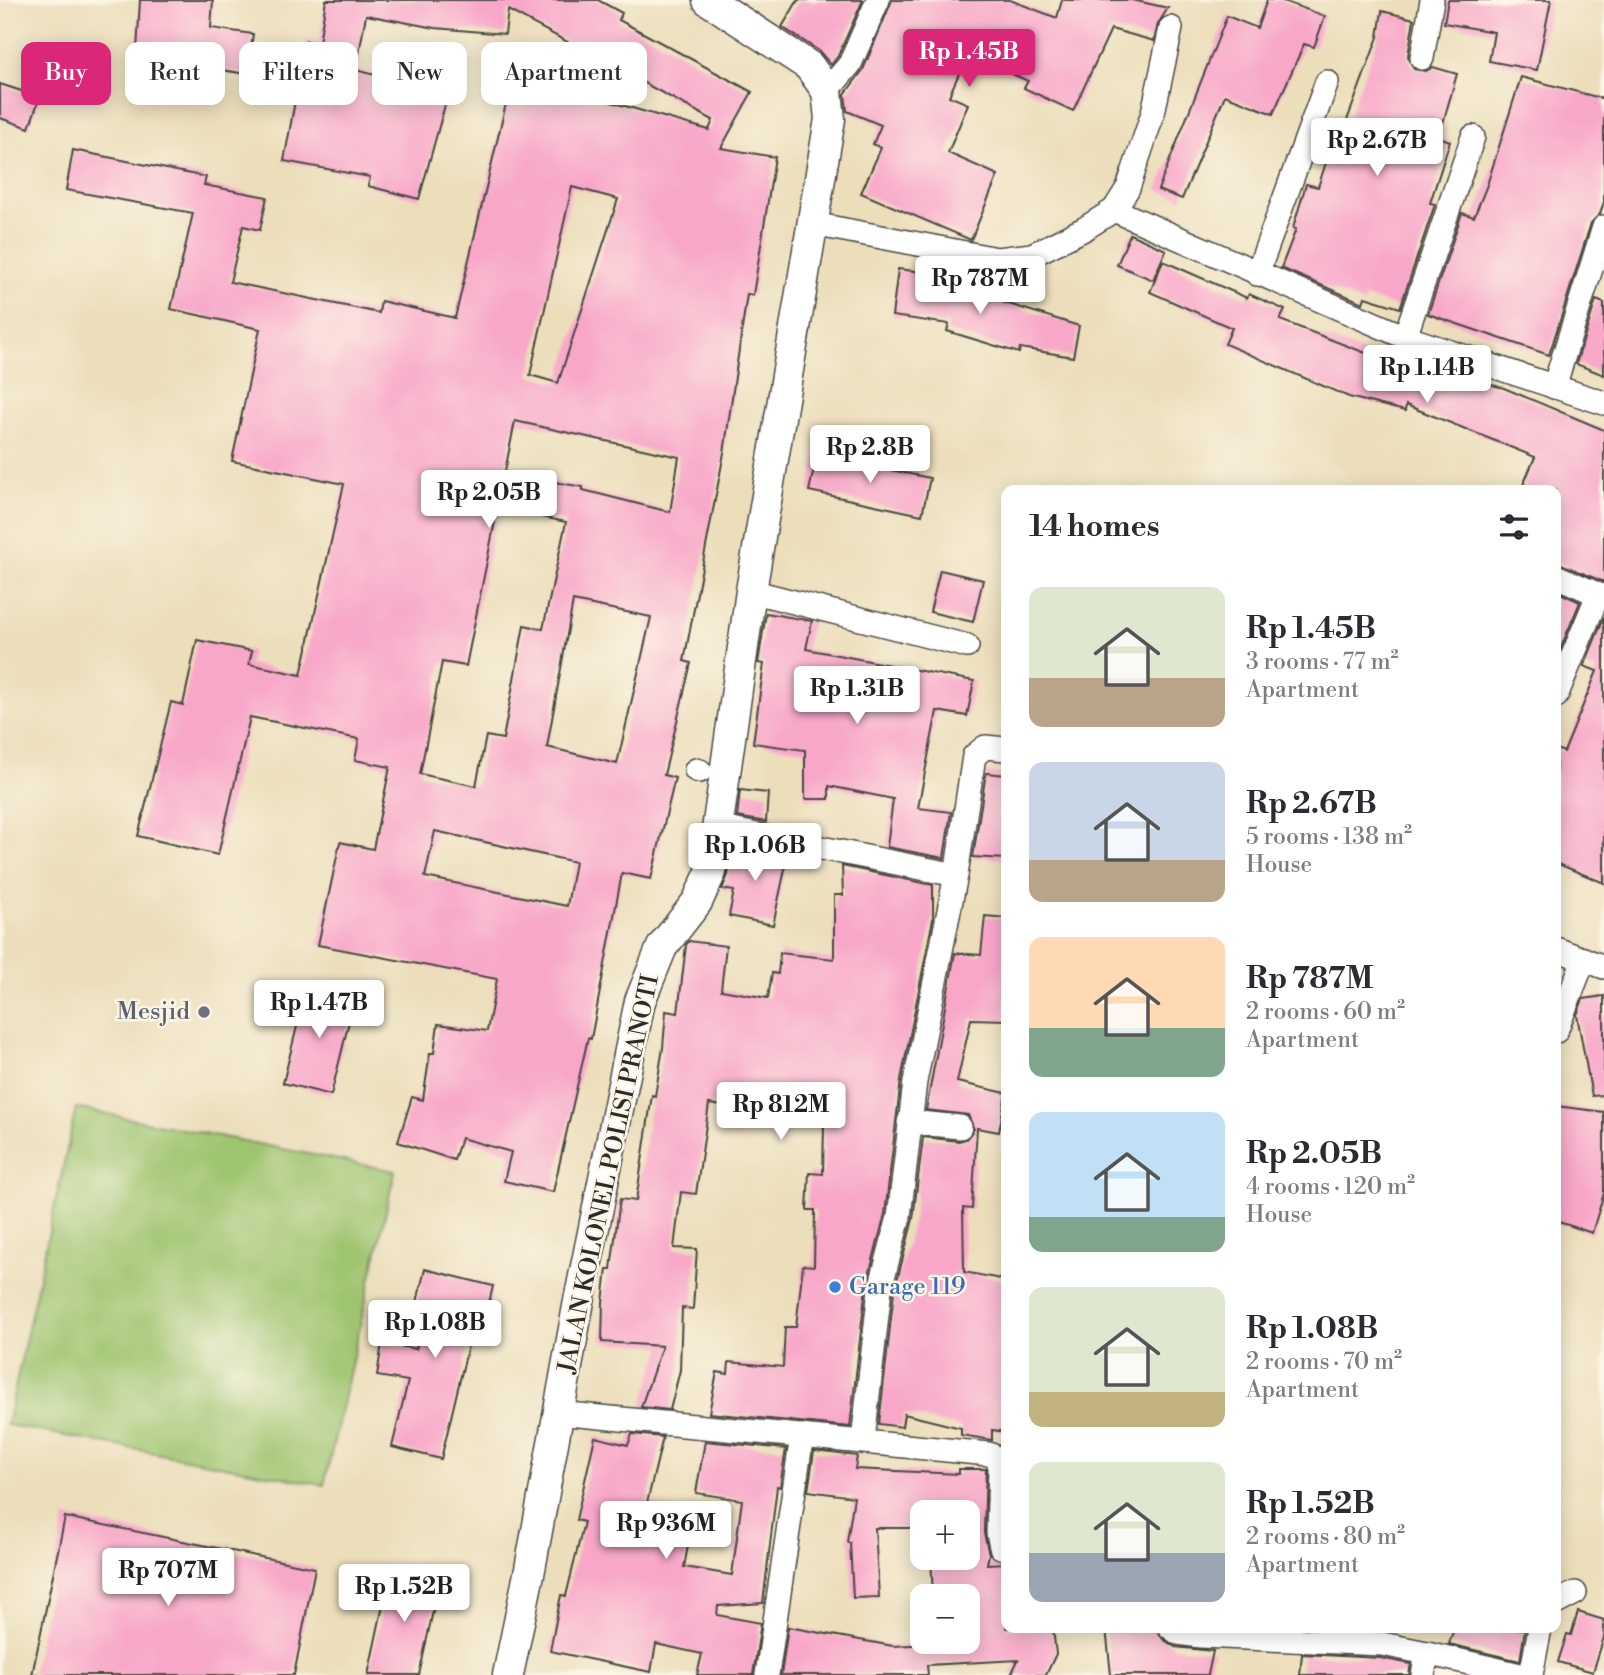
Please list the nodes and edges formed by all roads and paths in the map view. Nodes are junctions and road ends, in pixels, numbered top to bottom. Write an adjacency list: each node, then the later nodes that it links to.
1 (708, 0): 7 (street)
2 (878, 0): 7 (street)
3 (1432, 0): 5 (street)
4 (1171, 28): 9 (street)
5 (1422, 58)
6 (1326, 82): 12 (street)
7 (827, 91): 10 (street, JALAN KOLONEL POLISI PRANOTI)
8 (1473, 137): 13 (street)
9 (1114, 210): 10 (street); 12 (street)
10 (813, 224): 17 (street, JALAN KOLONEL POLISI PRANOTI)
11 (1604, 227): 14 (street)
12 (1257, 274): 13 (street)
13 (1405, 337): 14 (street)
14 (1554, 387): 15 (street)
15 (1604, 403)
16 (1561, 578): 18 (street)
17 (751, 591): 19 (street); 22 (street, JALAN KOLONEL POLISI PRANOTI)
18 (1601, 596): 20 (street)
19 (967, 646)
20 (1561, 685)
21 (1001, 749): 23 (street)
22 (717, 827): 23 (street); 29 (street, JALAN KOLONEL POLISI PRANOTI)
23 (956, 875): 27 (street)
24 (1561, 951): 25 (street)
25 (1594, 963): 26 (street)
26 (1561, 1022)
27 (909, 1122): 28 (street); 31 (street)
28 (960, 1127)
29 (558, 1413): 30 (street); 36 (street, JALAN KOLONEL POLISI PRANOTI)
30 (802, 1436): 31 (street); 37 (street)
31 (863, 1440): 32 (street)
32 (1001, 1547)
33 (1244, 1633): 35 (street)
34 (1539, 1633): 39 (street)
35 (1425, 1664): 38 (street)
36 (508, 1675)
37 (766, 1675)
38 (1520, 1675)
39 (1531, 1675)

